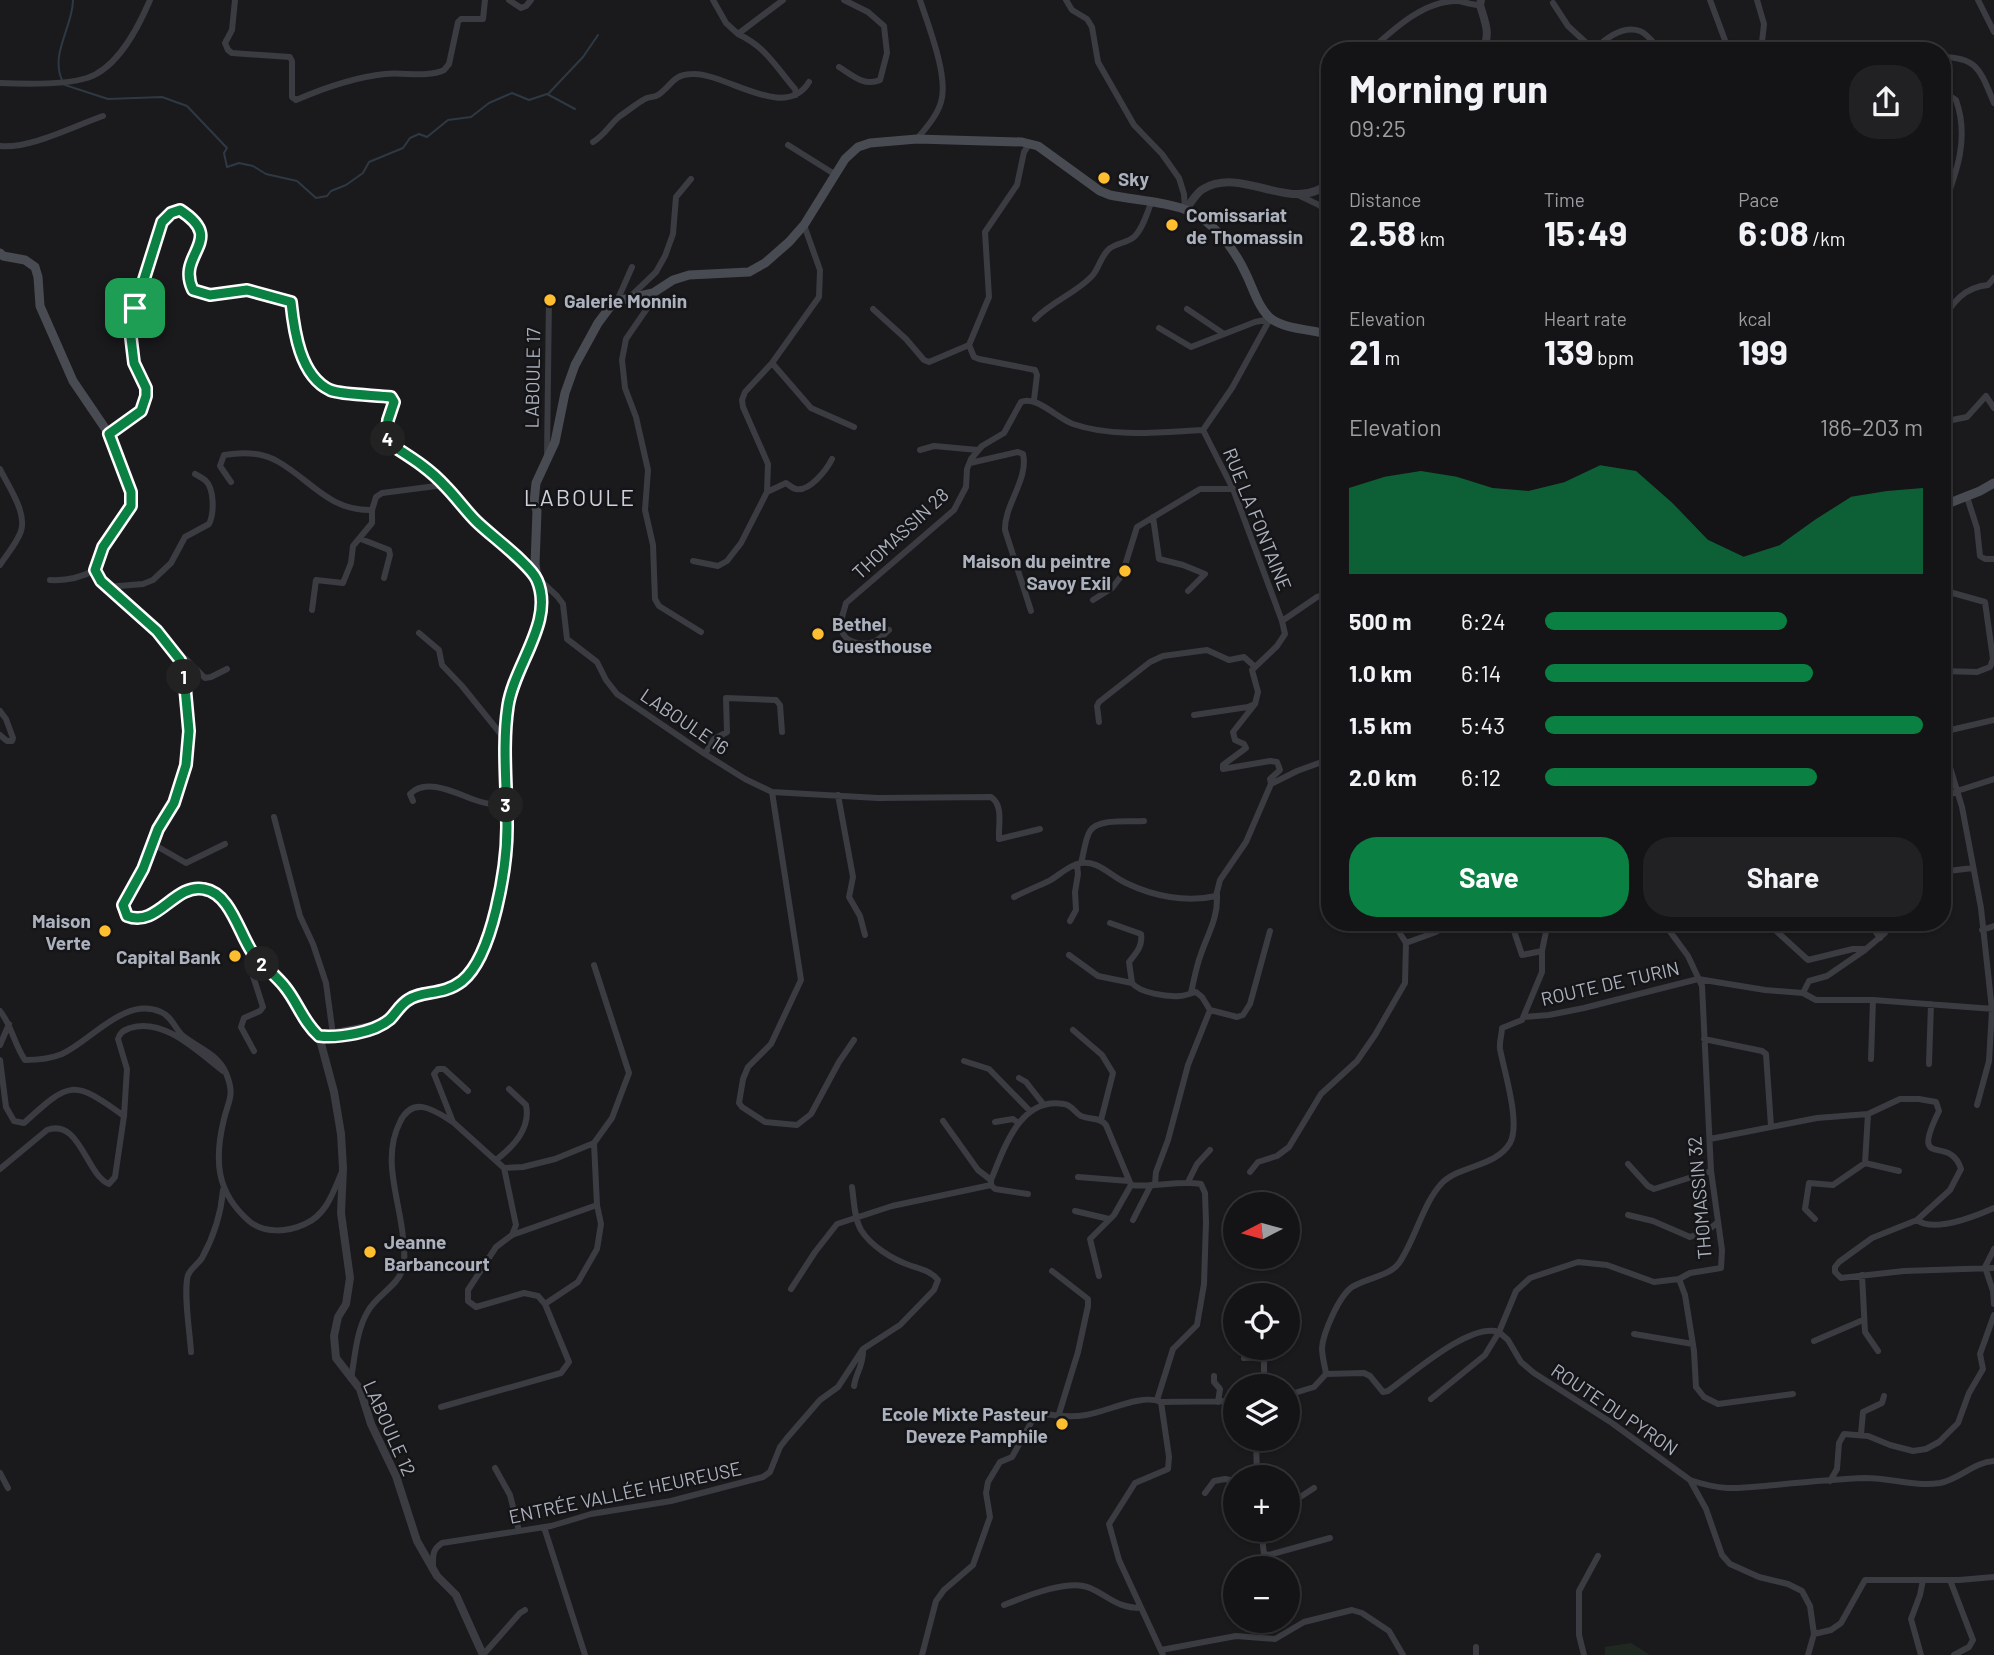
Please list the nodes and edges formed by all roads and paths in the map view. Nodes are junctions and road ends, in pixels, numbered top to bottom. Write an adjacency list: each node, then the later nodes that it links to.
1 (150, 0): 28 (street)
2 (235, 0): 3 (street)
3 (485, 0)
4 (509, 0): 5 (street)
5 (531, 0)
6 (713, 0): 17 (street)
7 (782, 0): 17 (street)
8 (844, 0): 26 (street)
9 (920, 0): 33 (street)
10 (1066, 0): 45 (street)
11 (1710, 0): 23 (street)
12 (1757, 0): 24 (street)
13 (1979, 0): 16 (street)
14 (1553, 1): 20 (street)
15 (1481, 2): 18 (street); 19 (street)
16 (1994, 32)
17 (738, 34): 29 (street)
18 (1380, 42)
19 (1487, 42)
20 (1585, 42)
21 (1604, 42): 22 (street)
22 (1652, 42)
23 (1726, 42)
24 (1762, 42)
25 (1951, 57): 31 (street)
26 (839, 67)
27 (809, 82): 29 (street)
28 (0, 83)
29 (796, 95): 34 (street)
30 (1951, 97): 40 (street)
31 (1994, 103)
32 (103, 116): 37 (street)
33 (917, 139): 35 (main road); 38 (main road)
34 (593, 142)
35 (1030, 143): 43 (main road); 62 (street)
36 (788, 145): 38 (street)
37 (0, 146)
38 (836, 175): 46 (main road)
39 (691, 179): 52 (street)
40 (1951, 186)
41 (1321, 189): 42 (street)
42 (1296, 194): 44 (street); 45 (street)
43 (1151, 203): 45 (main road); 57 (street)
44 (1321, 207)
45 (1185, 210): 58 (main road)
46 (804, 225): 50 (main road); 63 (street)
47 (0, 253): 69 (main road)
48 (632, 267): 53 (street)
49 (1994, 278): 54 (street)
50 (653, 293): 52 (main road); 103 (street)
51 (549, 297): 72 (street, LABOULE 17)
52 (630, 297): 53 (main road)
53 (617, 301): 72 (main road)
54 (1951, 307)
55 (873, 309): 62 (street)
56 (1187, 309): 61 (street)
57 (1035, 319)
58 (1270, 319): 60 (main road); 61 (street); 68 (street)
59 (1159, 328): 61 (street)
60 (1321, 333)
61 (1224, 334)
62 (969, 345): 64 (street)
63 (772, 363): 67 (street); 81 (street)
64 (1034, 400): 68 (street); 71 (street, THOMASSIN 28)
65 (1994, 408): 66 (street)
66 (1951, 420)
67 (854, 427)
68 (1203, 430): 80 (street, RUE LA FONTAINE)
69 (109, 434): 79 (street, LABOULE 16); 90 (main road)
70 (920, 450): 71 (street)
71 (978, 450): 74 (street, THOMASSIN 28)
72 (547, 459): 92 (main road)
73 (832, 459): 81 (street)
74 (970, 463): 100 (street); 102 (street, THOMASSIN 28)
75 (0, 469): 89 (street)
76 (195, 474): 94 (street)
77 (231, 482): 84 (street)
78 (1994, 483): 82 (main road)
79 (444, 485): 84 (street); 92 (street, LABOULE 16)
80 (1233, 489): 85 (street); 101 (street, RUE LA FONTAINE)
81 (767, 492): 88 (street)
82 (1967, 497): 83 (main road); 87 (street)
83 (1951, 503)
84 (372, 510): 86 (street)
85 (1153, 517): 95 (street); 98 (street)
86 (361, 539): 91 (street); 99 (street)
87 (1994, 559)
88 (693, 561)
89 (0, 565)
90 (95, 570): 93 (street); 94 (main road)
91 (384, 578)
92 (537, 579): 117 (main road); 118 (street, LABOULE 16)
93 (50, 580)
94 (107, 587): 105 (main road)
95 (1188, 591)
96 (1951, 593): 108 (street)
97 (1321, 595): 101 (street)
98 (1093, 600)
99 (312, 610)
100 (1031, 611)
101 (1282, 621): 106 (street)
102 (889, 630)
103 (701, 632)
104 (419, 633): 117 (street)
105 (177, 658): 107 (street); 132 (main road)
106 (1254, 666): 109 (street); 113 (street)
107 (227, 669)
108 (1951, 671)
109 (1255, 704): 111 (street); 122 (street)
110 (0, 711): 116 (street)
111 (1194, 715)
112 (1994, 720): 114 (street)
113 (1099, 722)
114 (1951, 730)
115 (782, 732): 118 (street)
116 (0, 736)
117 (504, 738): 128 (main road)
118 (705, 754): 124 (street, LABOULE 16)
119 (1321, 762): 122 (street)
120 (1951, 771): 123 (street)
121 (1994, 779): 123 (street)
122 (1271, 785): 137 (street)
123 (1957, 791): 126 (street); 135 (street)
124 (772, 792): 125 (street, LABOULE 16); 175 (street)
125 (838, 795): 131 (street, LABOULE 16); 152 (street)
126 (1951, 795)
127 (413, 802): 128 (street)
128 (506, 807): 172 (main road)
129 (274, 817): 172 (street)
130 (1144, 821): 134 (street)
131 (1040, 828)
132 (153, 844): 133 (street); 156 (main road)
133 (225, 844)
134 (1079, 863): 137 (street); 138 (street); 139 (street)
135 (1973, 869): 136 (street); 142 (street)
136 (1951, 871)
137 (1217, 895): 162 (street)
138 (1014, 897)
139 (1070, 921)
140 (1110, 923): 161 (street)
141 (1994, 926): 142 (street)
142 (1982, 930): 167 (street)
143 (1270, 931): 166 (street)
144 (1399, 931): 154 (street)
145 (1438, 931): 154 (street)
146 (1514, 931): 157 (street)
147 (1546, 931): 157 (street)
148 (1671, 931): 160 (street, THOMASSIN 32)
149 (1776, 931): 155 (street)
150 (1875, 931): 153 (street)
151 (1885, 931): 153 (street)
152 (865, 935)
153 (1880, 938): 155 (street)
154 (1406, 943): 208 (street)
155 (1866, 949): 163 (street)
156 (251, 951): 173 (main road); 177 (street)
157 (1542, 951): 169 (street)
158 (1069, 955): 161 (street)
159 (594, 965): 198 (street)
160 (1698, 979): 163 (street, ROUTE DE TURIN); 169 (street, ROUTE DE TURIN); 174 (street, THOMASSIN 32)
161 (1132, 983): 162 (street)
162 (1191, 993): 166 (street)
163 (1803, 993): 164 (street, ROUTE DE TURIN)
164 (1873, 1000): 165 (street, ROUTE DE TURIN); 178 (street)
165 (1931, 1003): 167 (street, ROUTE DE TURIN); 181 (street)
166 (1210, 1010): 213 (street)
167 (1993, 1010): 186 (street)
168 (0, 1011): 170 (street)
169 (1524, 1017): 247 (street)
170 (9, 1023): 176 (street); 182 (street)
171 (1073, 1030): 191 (street)
172 (333, 1035): 173 (main road)
173 (319, 1036): 203 (street, LABOULE 12)
174 (1704, 1039): 196 (street); 197 (street, THOMASSIN 32)
175 (854, 1040)
176 (0, 1045)
177 (254, 1051)
178 (1871, 1059)
179 (0, 1060): 190 (street)
180 (964, 1061): 188 (street)
181 (1929, 1064)
182 (226, 1073): 190 (street); 215 (street)
183 (1019, 1078): 187 (street)
184 (509, 1089): 200 (street)
185 (468, 1091): 193 (street)
186 (1977, 1104)
187 (1044, 1105): 188 (street); 191 (street)
188 (1030, 1111): 195 (street)
189 (1868, 1114): 196 (street); 201 (street); 225 (street)
190 (124, 1116): 205 (street)
191 (1101, 1120): 212 (street)
192 (943, 1121): 211 (street)
193 (453, 1122): 200 (street); 249 (street)
194 (995, 1122): 195 (street)
195 (1018, 1123): 211 (street)
196 (1771, 1126): 197 (street)
197 (1710, 1139): 206 (street, THOMASSIN 32)
198 (594, 1143): 204 (street); 217 (street)
199 (1210, 1150): 210 (street)
200 (496, 1160): 204 (street)
201 (1866, 1163): 207 (street); 223 (street)
202 (1629, 1164): 206 (street)
203 (343, 1168): 215 (street); 249 (street, LABOULE 12)
204 (503, 1168): 227 (street)
205 (0, 1169)
206 (1711, 1171): 226 (street, THOMASSIN 32)
207 (1899, 1171)
208 (1250, 1172)
209 (1078, 1177): 212 (street)
210 (1188, 1182): 213 (street); 255 (street)
211 (991, 1183): 216 (street); 221 (street)
212 (1130, 1183): 213 (street); 222 (street)
213 (1153, 1185): 224 (street)
214 (852, 1187): 221 (street)
215 (223, 1188): 246 (street)
216 (1028, 1194)
217 (597, 1205): 227 (street); 236 (street)
218 (1994, 1208): 225 (street)
219 (1075, 1211): 222 (street)
220 (1628, 1215): 226 (street)
221 (857, 1219): 235 (street); 244 (street, ENTRÉE VALLÉE HEUREUSE)
222 (1110, 1219): 232 (street)
223 (1815, 1219)
224 (1133, 1220)
225 (1917, 1220): 233 (street)
226 (1718, 1222): 234 (street, THOMASSIN 32)
227 (512, 1235): 236 (street)
228 (1994, 1249): 229 (street)
229 (1985, 1267): 230 (street); 233 (street); 237 (street)
230 (1994, 1268)
231 (1052, 1270): 259 (street)
232 (1099, 1276)
233 (1862, 1276): 239 (street)
234 (1679, 1279): 240 (street); 243 (street, THOMASSIN 32)
235 (791, 1289)
236 (545, 1304): 258 (street)
237 (1994, 1304)
238 (1994, 1315): 260 (street)
239 (1863, 1320): 242 (street); 245 (street)
240 (1499, 1332): 247 (street); 254 (street); 265 (street, ROUTE DU PYRON)
241 (1634, 1334): 243 (street)
242 (1814, 1341)
243 (1693, 1344): 252 (street, THOMASSIN 32)
244 (863, 1349): 250 (street); 271 (street, ENTRÉE VALLÉE HEUREUSE)
245 (1878, 1351)
246 (191, 1352)
247 (1326, 1374): 251 (street)
248 (1214, 1376): 256 (street)
249 (351, 1379): 276 (street, LABOULE 12)
250 (854, 1386)
251 (1300, 1391)
252 (1793, 1394)
253 (1884, 1396): 260 (street)
254 (1431, 1399)
255 (1159, 1401): 256 (street); 259 (street); 281 (street)
256 (1219, 1402): 257 (street)
257 (1223, 1402)
258 (441, 1407)
259 (1058, 1417): 288 (street)
260 (1861, 1434): 266 (street)
261 (1994, 1461): 266 (street)
262 (495, 1468): 272 (street)
263 (0, 1474): 267 (street)
264 (1223, 1480): 269 (street)
265 (1690, 1480): 266 (street); 283 (street, ROUTE DU PYRON)
266 (1830, 1481)
267 (8, 1488)
268 (1314, 1488): 270 (street)
269 (1205, 1493)
270 (1300, 1497)
271 (544, 1527): 272 (street, ENTRÉE VALLÉE HEUREUSE); 287 (street)
272 (519, 1531): 276 (street, ENTRÉE VALLÉE HEUREUSE)
273 (1330, 1538): 274 (street)
274 (1263, 1542)
275 (1598, 1556): 291 (street)
276 (433, 1569): 286 (street, LABOULE 12)
277 (1994, 1577): 279 (street)
278 (1923, 1580): 279 (street); 283 (street); 293 (street)
279 (1950, 1580): 294 (street)
280 (1004, 1605): 281 (street)
281 (1141, 1608): 285 (street)
282 (525, 1610): 286 (street)
283 (1814, 1634): 292 (street, ROUTE DU PYRON)
284 (1476, 1647): 290 (street)
285 (1162, 1653): 289 (street)
286 (483, 1655)
287 (584, 1655)
288 (922, 1655)
289 (1403, 1655)
290 (1476, 1655)
291 (1584, 1655)
292 (1808, 1655)
293 (1921, 1655)
294 (1954, 1655)

